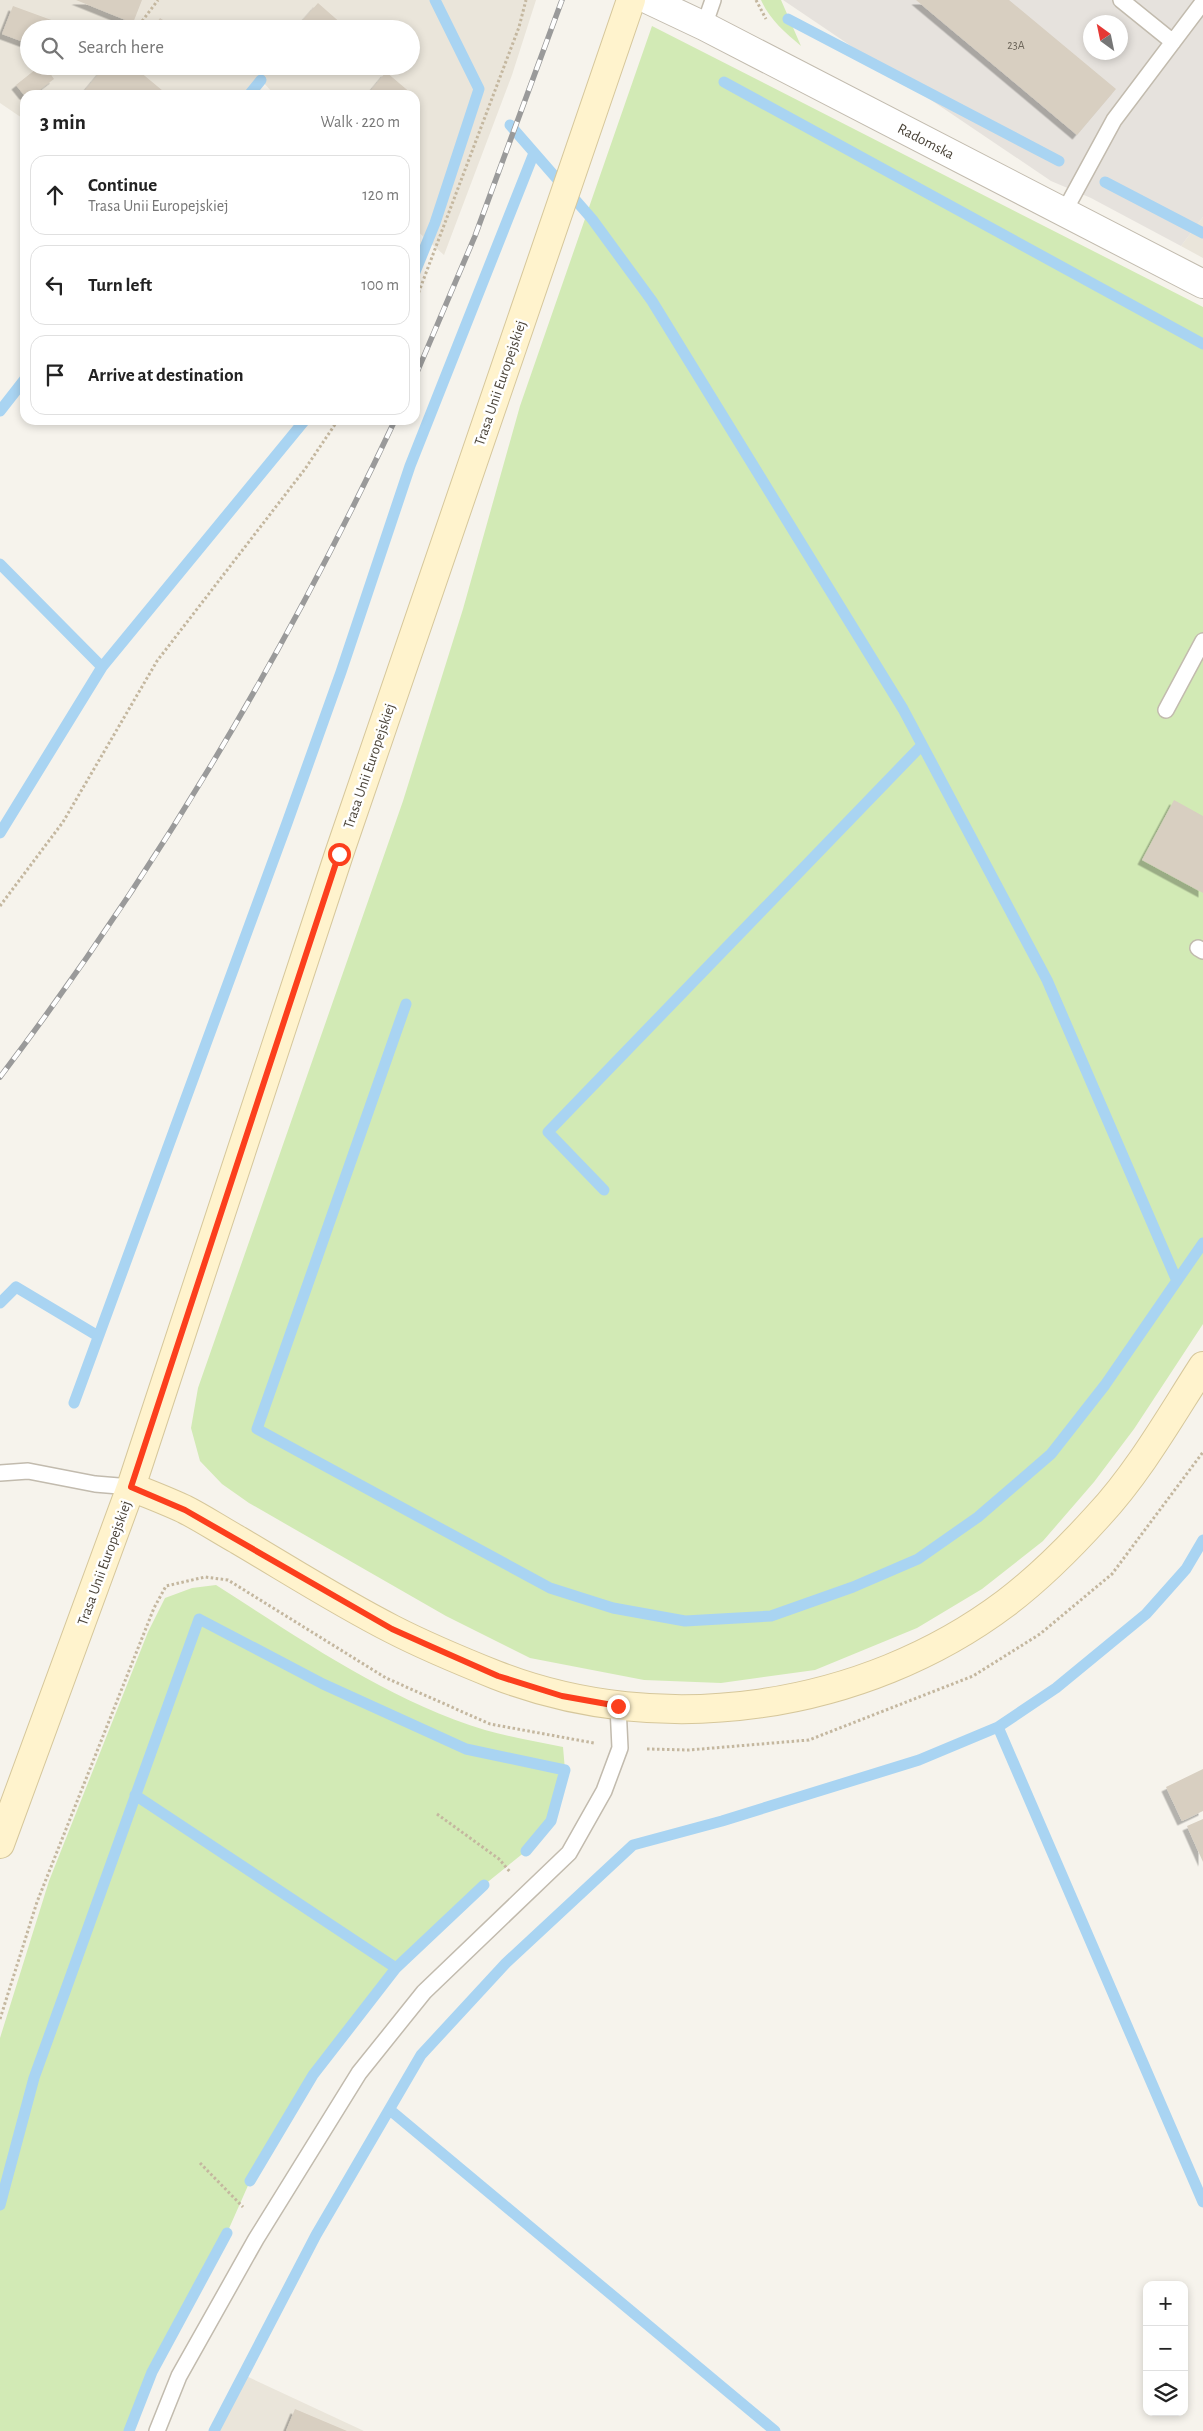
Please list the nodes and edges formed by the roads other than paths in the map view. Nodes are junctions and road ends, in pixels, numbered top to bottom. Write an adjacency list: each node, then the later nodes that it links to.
1 (631, 0): 14 (main road, Trasa Unii Europejskiej)
2 (648, 0): 6 (street, Radomska)
3 (713, 0): 6 (lane)
4 (1121, 0): 7 (lane)
5 (1203, 2): 7 (lane)
6 (704, 26): 8 (street, Radomska)
7 (1173, 42): 8 (lane)
8 (1064, 212): 9 (street, Radomska)
9 (1203, 284)
10 (1203, 641): 11 (lane)
11 (1166, 710)
12 (1203, 1366): 15 (main road)
13 (0, 1473): 14 (lane)
14 (131, 1487): 15 (main road); 16 (main road, Trasa Unii Europejskiej)
15 (618, 1706): 17 (lane)
16 (0, 1844)
17 (157, 2431)

